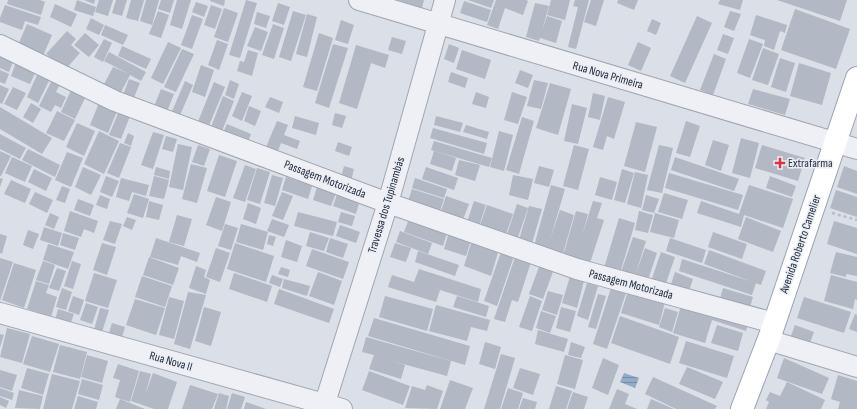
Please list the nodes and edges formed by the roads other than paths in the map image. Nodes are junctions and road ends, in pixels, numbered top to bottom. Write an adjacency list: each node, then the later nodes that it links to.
1 (358, 0): 3 (street, Rua Nova Primeira)
2 (445, 0): 3 (street, Travessa dos Tupinambás)
3 (438, 24): 6 (street, Rua Nova Primeira); 8 (street, Travessa dos Tupinambás)
4 (0, 45): 8 (street, Passagem Motorizada)
5 (857, 78): 6 (main road, Avenida Roberto Camelier)
6 (836, 142): 7 (street, Rua Nova Primeira); 10 (main road, Avenida Roberto Camelier)
7 (857, 149)
8 (388, 203): 10 (street, Passagem Motorizada); 12 (street, Travessa dos Tupinambás)
9 (0, 313): 12 (street, Rua Nova II)
10 (771, 331): 11 (street, Passagem Motorizada); 13 (main road, Avenida Roberto Camelier)
11 (857, 367)
12 (330, 407)
13 (742, 409)

